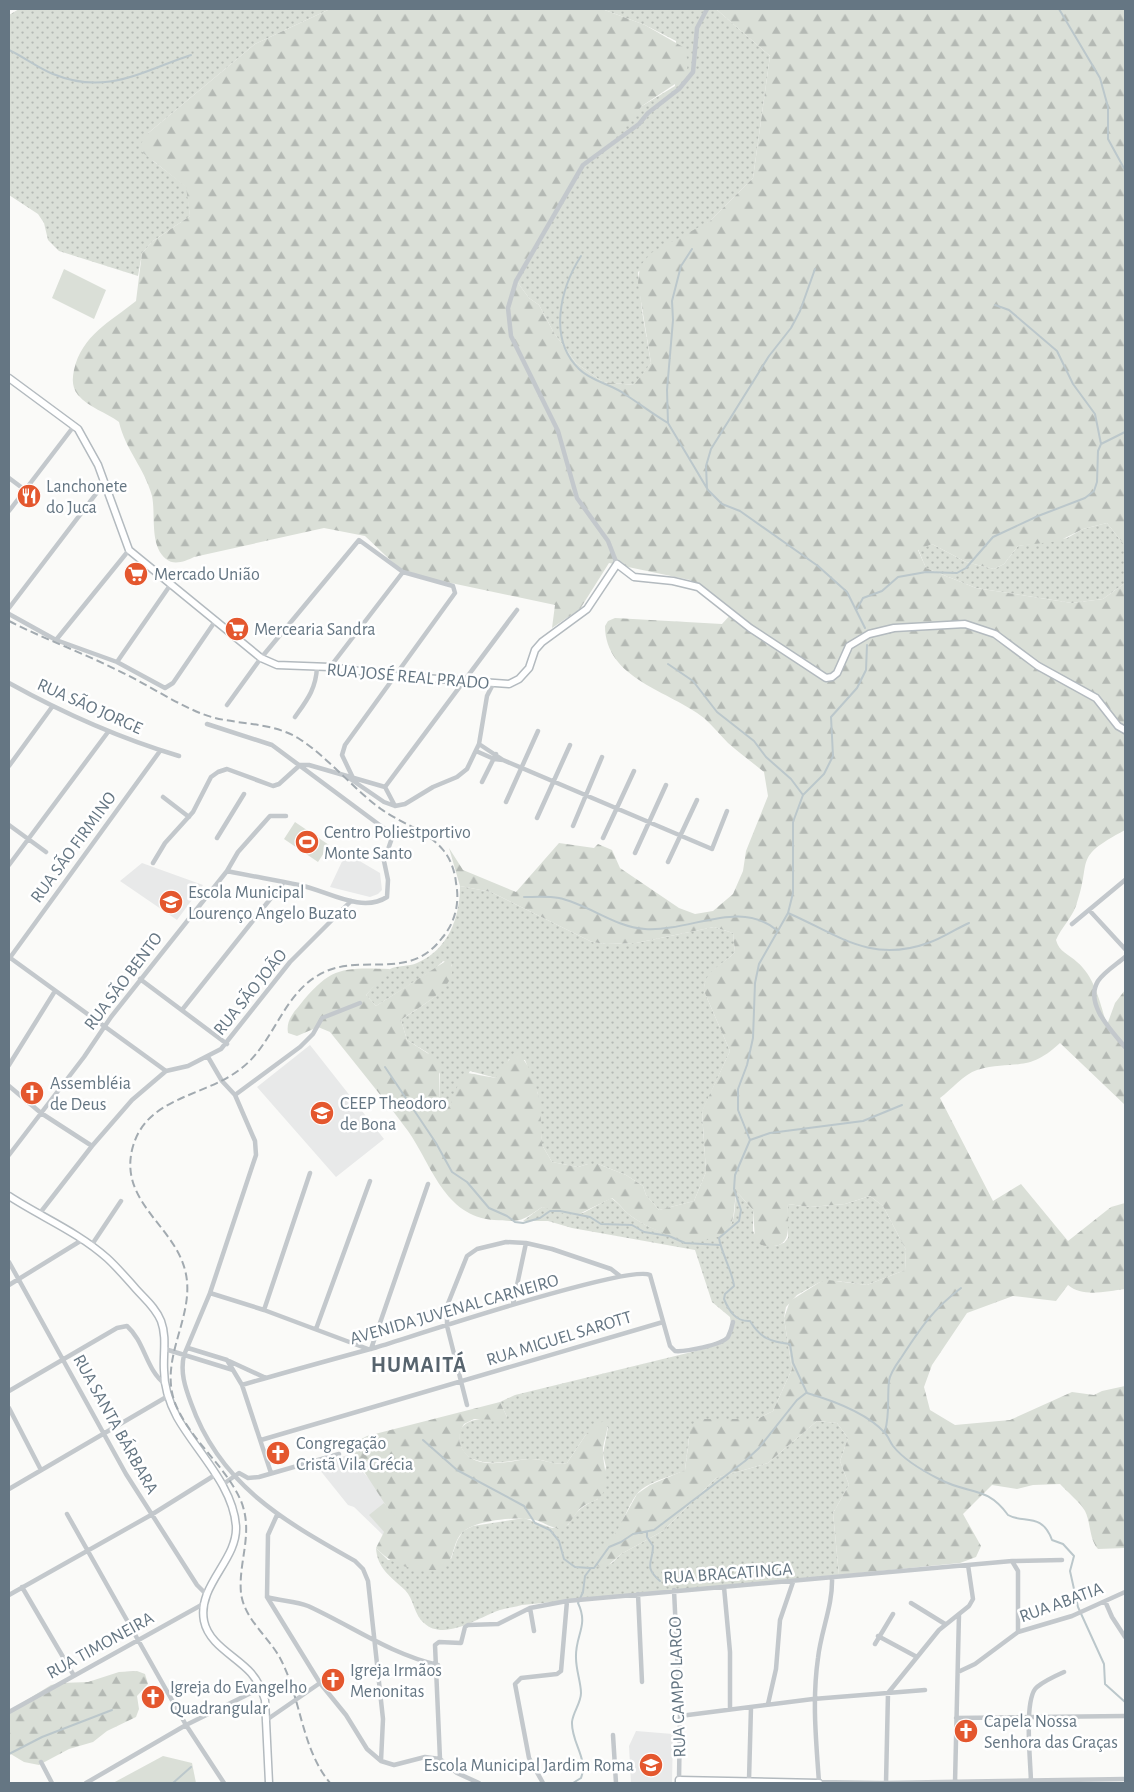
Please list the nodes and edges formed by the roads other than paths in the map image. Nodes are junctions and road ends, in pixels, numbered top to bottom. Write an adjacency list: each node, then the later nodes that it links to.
1 (707, 9): 9 (street)
2 (9, 378): 3 (street)
3 (74, 426): 5 (street); 6 (street)
4 (9, 478): 6 (street)
5 (105, 482): 8 (street); 12 (street)
6 (25, 490): 7 (street)
7 (9, 511)
8 (129, 550): 11 (street, RUA JOSÉ REAL PRADO); 16 (street)
9 (617, 564): 24 (street, RUA JOSÉ REAL PRADO); 29 (street)
10 (403, 572): 17 (street); 20 (street); 21 (street)
11 (171, 584): 15 (street, RUA JOSÉ REAL PRADO); 18 (street)
12 (9, 608)
13 (517, 610): 22 (street)
14 (9, 614): 16 (street)
15 (216, 620): 17 (street, RUA JOSÉ REAL PRADO); 18 (street)
16 (56, 640): 18 (street)
17 (261, 658): 19 (street, RUA JOSÉ REAL PRADO); 25 (street)
18 (117, 662)
19 (317, 667): 20 (street, RUA JOSÉ REAL PRADO); 27 (street)
20 (330, 667): 21 (street, RUA JOSÉ REAL PRADO)
21 (396, 676): 22 (street, RUA JOSÉ REAL PRADO); 44 (street)
22 (467, 680): 24 (street, RUA JOSÉ REAL PRADO); 48 (street)
23 (9, 683): 26 (street, RUA SÃO JORGE)
24 (493, 684): 32 (street)
25 (227, 705)
26 (52, 707): 31 (street, RUA SÃO JORGE); 40 (street)
27 (294, 718)
28 (207, 724): 39 (street)
29 (1125, 730)
30 (538, 731): 41 (street)
31 (108, 732): 34 (street, RUA SÃO JORGE); 66 (street)
32 (479, 744): 35 (street); 37 (street)
33 (570, 745): 45 (street)
34 (160, 751): 36 (street, RUA SÃO JORGE); 80 (street, RUA SÃO FIRMINO)
35 (476, 751): 37 (street); 54 (street)
36 (179, 756)
37 (495, 757): 41 (street); 46 (street)
38 (602, 757): 50 (street)
39 (300, 765): 43 (street); 58 (street); 75 (street)
40 (9, 766)
41 (522, 768): 45 (street); 53 (street)
42 (634, 771): 55 (street)
43 (346, 776): 44 (street); 54 (street)
44 (353, 778): 48 (street)
45 (554, 781): 50 (street); 59 (street)
46 (482, 782)
47 (666, 785): 60 (street)
48 (385, 787): 54 (street)
49 (244, 794): 64 (street)
50 (586, 794): 55 (street); 62 (street)
51 (163, 797): 58 (street)
52 (697, 800): 63 (street)
53 (506, 802)
54 (394, 806)
55 (617, 808): 60 (street); 65 (street)
56 (727, 812): 63 (street)
57 (286, 816): 72 (street, RUA SÃO BENTO)
58 (189, 817): 70 (street)
59 (537, 818)
60 (650, 823): 63 (street); 68 (street)
61 (9, 825): 66 (street)
62 (573, 826)
63 (681, 836): 69 (street)
64 (217, 838)
65 (603, 838)
66 (28, 839): 67 (street); 71 (street)
67 (46, 852)
68 (635, 853)
69 (668, 862)
70 (153, 863)
71 (9, 865)
72 (227, 871): 74 (street); 81 (street, RUA SÃO BENTO)
73 (1125, 880): 76 (street)
74 (283, 883): 75 (street); 84 (street)
75 (351, 901): 86 (street, RUA SÃO JOÃO)
76 (1090, 911): 77 (street); 78 (street)
77 (1072, 924)
78 (1125, 950)
79 (1125, 957): 87 (street)
80 (9, 958): 82 (street)
81 (140, 980): 84 (street); 85 (street, RUA SÃO BENTO)
82 (55, 991): 85 (street); 89 (street)
83 (360, 1003): 92 (street)
84 (182, 1010): 86 (street)
85 (105, 1026): 90 (street); 93 (street, RUA SÃO BENTO)
86 (227, 1044): 88 (street, RUA SÃO JOÃO)
87 (1125, 1047)
88 (208, 1057): 90 (street, RUA SÃO JOÃO); 92 (street)
89 (9, 1065)
90 (166, 1071): 94 (street, RUA SÃO JOÃO)
91 (9, 1086): 93 (street)
92 (235, 1095): 109 (street)
93 (41, 1113): 94 (street); 95 (street, RUA SÃO BENTO)
94 (92, 1146): 101 (street, RUA SÃO JOÃO)
95 (9, 1155)
96 (310, 1173): 111 (street)
97 (370, 1181): 115 (street)
98 (428, 1184): 117 (street)
99 (9, 1196): 101 (street)
100 (121, 1200): 104 (street)
101 (40, 1213): 102 (street)
102 (82, 1240): 104 (street); 107 (street)
103 (526, 1243): 106 (street); 110 (street); 114 (street)
104 (90, 1246): 118 (street)
105 (9, 1262): 107 (street, RUA SANTA BÁRBARA)
106 (620, 1276): 110 (street, AVENIDA JUVENAL CARNEIRO); 112 (street, AVENIDA JUVENAL CARNEIRO)
107 (19, 1278): 108 (street); 120 (street, RUA SANTA BÁRBARA)
108 (9, 1285)
109 (210, 1292): 111 (street); 116 (street)
110 (513, 1304): 114 (street, AVENIDA JUVENAL CARNEIRO)
111 (264, 1310): 115 (street)
112 (663, 1322): 113 (street); 124 (street, RUA MIGUEL SAROTT)
113 (733, 1322)
114 (447, 1326): 117 (street, AVENIDA JUVENAL CARNEIRO); 124 (street)
115 (316, 1330): 117 (street)
116 (188, 1348): 119 (street); 121 (street)
117 (370, 1349): 123 (street, AVENIDA JUVENAL CARNEIRO)
118 (165, 1350): 119 (street); 125 (street)
119 (184, 1355): 122 (street); 137 (street)
120 (63, 1358): 125 (street); 127 (street); 131 (street, RUA SANTA BÁRBARA)
121 (227, 1360): 122 (street); 123 (street)
122 (233, 1370): 126 (street)
123 (266, 1378): 126 (street, AVENIDA JUVENAL CARNEIRO)
124 (460, 1382): 129 (street); 132 (street, RUA MIGUEL SAROTT)
125 (165, 1385): 128 (street)
126 (242, 1385): 132 (street)
127 (9, 1391)
128 (168, 1396): 131 (street); 136 (street)
129 (467, 1405)
130 (9, 1408): 134 (street)
131 (104, 1433): 134 (street); 141 (street, RUA SANTA BÁRBARA)
132 (261, 1440): 135 (street)
133 (339, 1454): 135 (street)
134 (41, 1470): 139 (street)
135 (271, 1473): 137 (street)
136 (215, 1475): 138 (street); 141 (street)
137 (235, 1475): 138 (street); 142 (street)
138 (222, 1485): 155 (street)
139 (9, 1488)
140 (67, 1514): 143 (street)
141 (151, 1515): 143 (street); 155 (street, RUA SANTA BÁRBARA)
142 (277, 1515): 156 (street); 170 (street)
143 (87, 1550): 149 (street); 169 (street)
144 (1062, 1560): 145 (street, RUA BRACATINGA)
145 (1012, 1561): 146 (street, RUA BRACATINGA); 166 (street)
146 (968, 1565): 147 (street, RUA BRACATINGA); 163 (street)
147 (832, 1578): 148 (street, RUA BRACATINGA); 182 (street)
148 (793, 1582): 150 (street, RUA BRACATINGA); 184 (street)
149 (22, 1587): 154 (street); 176 (street)
150 (724, 1587): 151 (street, RUA BRACATINGA); 186 (street)
151 (674, 1590): 153 (street, RUA BRACATINGA); 188 (street, RUA CAMPO LARGO)
152 (1125, 1592): 158 (street, RUA ABATIA)
153 (638, 1594): 157 (street, RUA BRACATINGA); 177 (street)
154 (9, 1595)
155 (207, 1595): 159 (street)
156 (267, 1597): 170 (street); 178 (street)
157 (567, 1600): 161 (street, RUA BRACATINGA); 208 (street)
158 (1105, 1601): 166 (street, RUA ABATIA); 168 (street)
159 (205, 1603): 169 (street, RUA TIMONEIRA); 179 (street)
160 (911, 1603): 164 (street)
161 (530, 1608): 165 (street); 173 (street, RUA BRACATINGA)
162 (893, 1614): 167 (street)
163 (959, 1614): 164 (street); 174 (street)
164 (945, 1624): 172 (street)
165 (534, 1631)
166 (1018, 1632): 174 (street, RUA ABATIA)
167 (878, 1636): 171 (street); 172 (street)
168 (1125, 1636)
169 (138, 1639): 176 (street, RUA TIMONEIRA); 193 (street)
170 (375, 1643): 173 (street); 197 (street)
171 (875, 1644)
172 (916, 1657): 181 (street)
173 (438, 1665): 195 (street)
174 (958, 1672): 191 (street)
175 (1064, 1672): 189 (street)
176 (73, 1674): 187 (street, RUA TIMONEIRA)
177 (642, 1682)
178 (320, 1683): 192 (street); 197 (street)
179 (261, 1688): 192 (street); 193 (street)
180 (925, 1690): 181 (street)
181 (888, 1693): 182 (street); 211 (street)
182 (813, 1699): 184 (street); 210 (street)
183 (9, 1704): 187 (street)
184 (768, 1704): 185 (street)
185 (751, 1706): 186 (street); 199 (street)
186 (730, 1709): 188 (street)
187 (11, 1711)
188 (680, 1716): 201 (street, RUA CAMPO LARGO)
189 (1029, 1716): 190 (street); 191 (street); 200 (street)
190 (1125, 1716)
191 (956, 1718): 202 (street)
192 (266, 1721): 206 (street)
193 (186, 1725): 204 (street); 205 (street)
194 (613, 1735): 209 (street)
195 (440, 1759): 197 (street); 207 (street)
196 (41, 1762): 203 (street)
197 (381, 1762)
198 (1125, 1779): 200 (street)
199 (749, 1780): 201 (street); 210 (street)
200 (1031, 1781): 202 (street)
201 (679, 1782)
202 (955, 1782): 211 (street)
203 (52, 1783)
204 (86, 1783)
205 (224, 1783)
206 (269, 1783)
207 (479, 1783)
208 (543, 1783)
209 (616, 1783)
210 (819, 1783): 211 (street)
211 (886, 1783)

